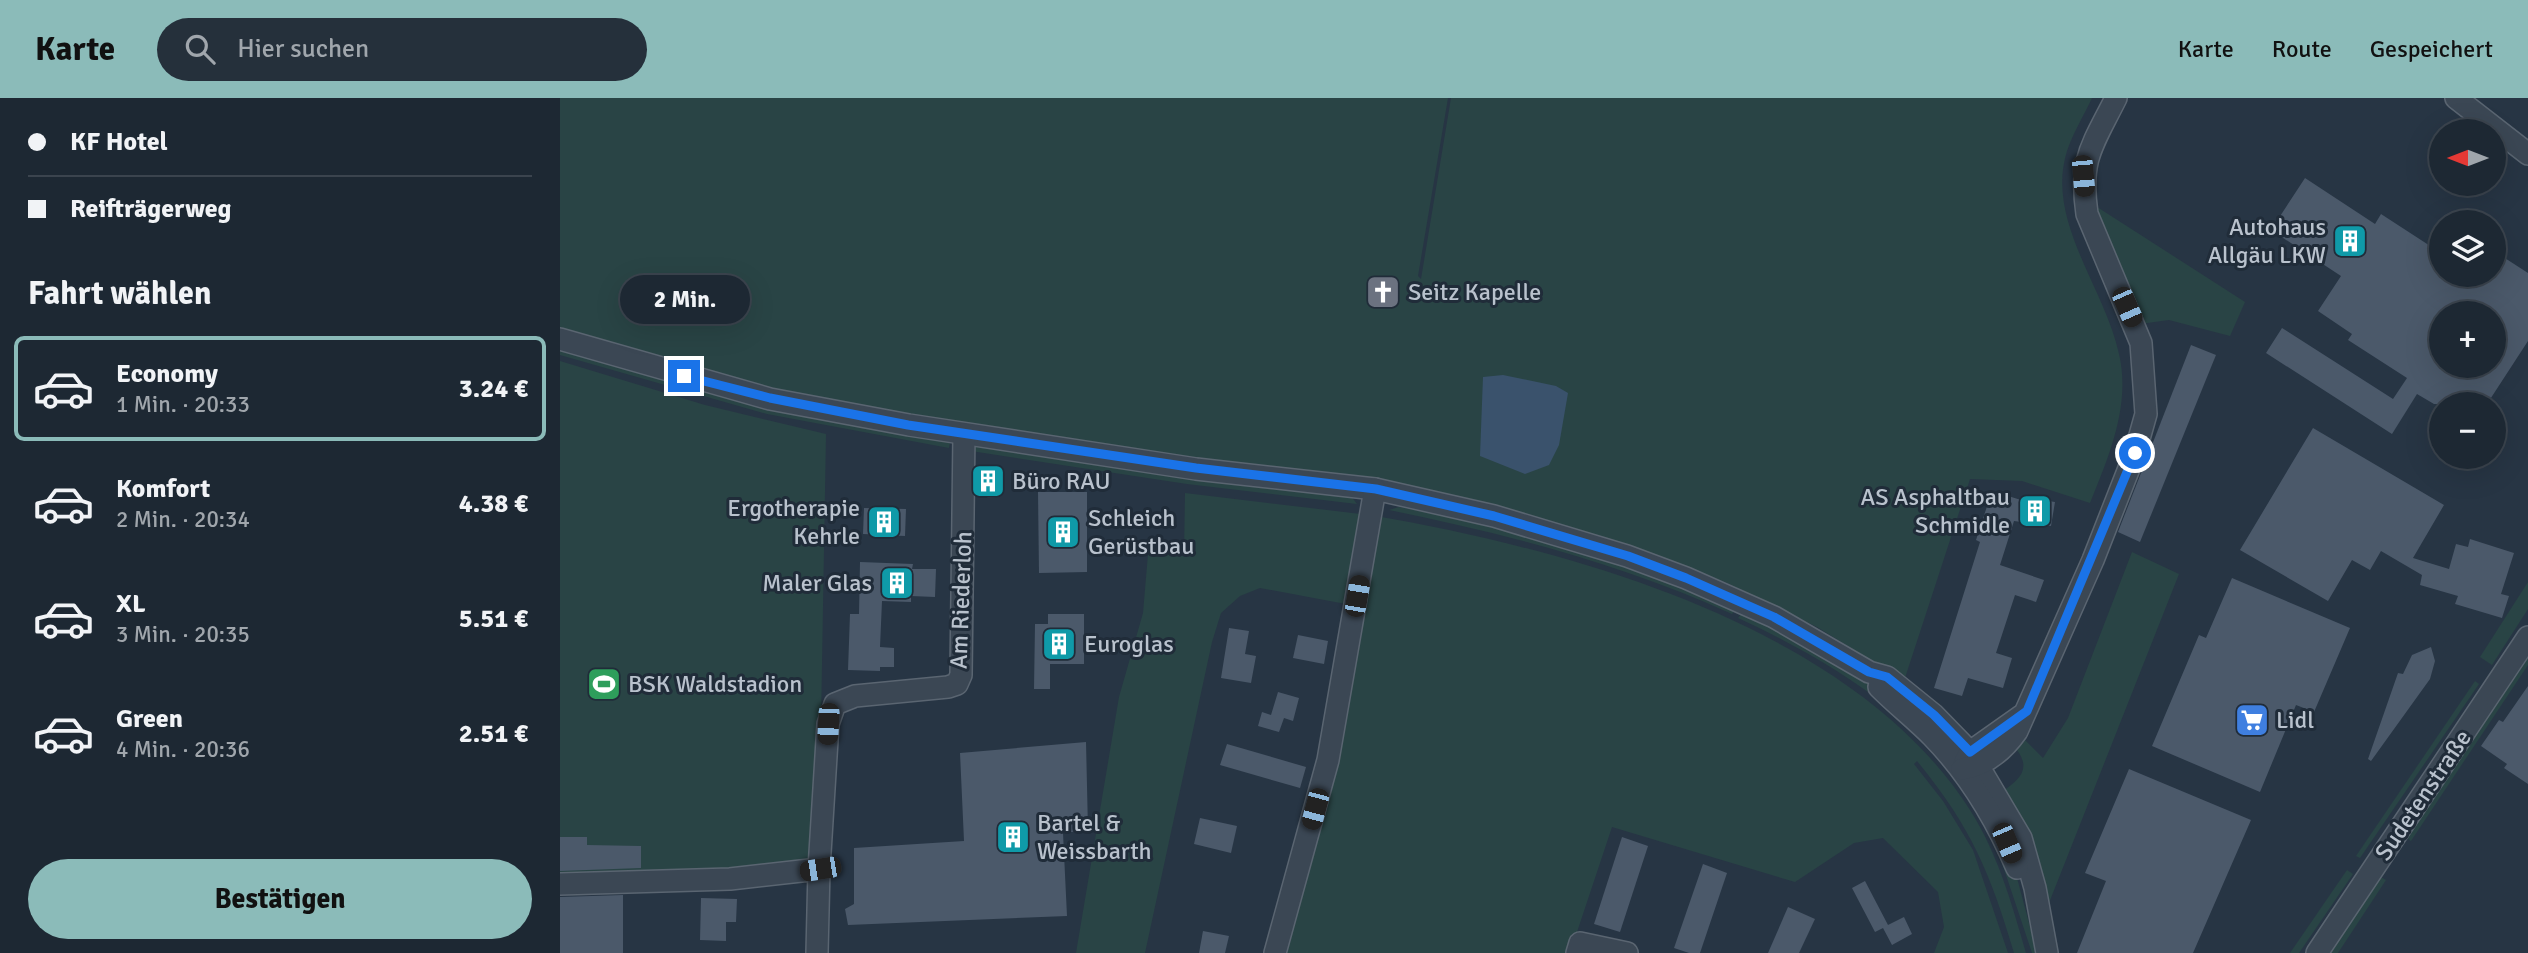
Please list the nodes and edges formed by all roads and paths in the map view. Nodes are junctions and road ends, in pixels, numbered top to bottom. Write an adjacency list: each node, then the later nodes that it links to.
1 (2116, 98): 8 (street)
2 (2456, 98): 3 (street)
3 (2528, 154)
4 (560, 340): 5 (street)
5 (964, 434): 6 (street); 9 (street, Am Riederloh)
6 (1376, 489): 8 (street); 12 (street)
7 (2528, 637): 16 (street, Sudetenstraße)
8 (1971, 762): 15 (street)
9 (820, 869): 10 (street); 11 (street, Am Riederloh)
10 (560, 884)
11 (817, 953)
12 (1275, 953)
13 (1577, 953): 14 (street)
14 (1627, 953)
15 (2047, 953)
16 (2317, 953)

